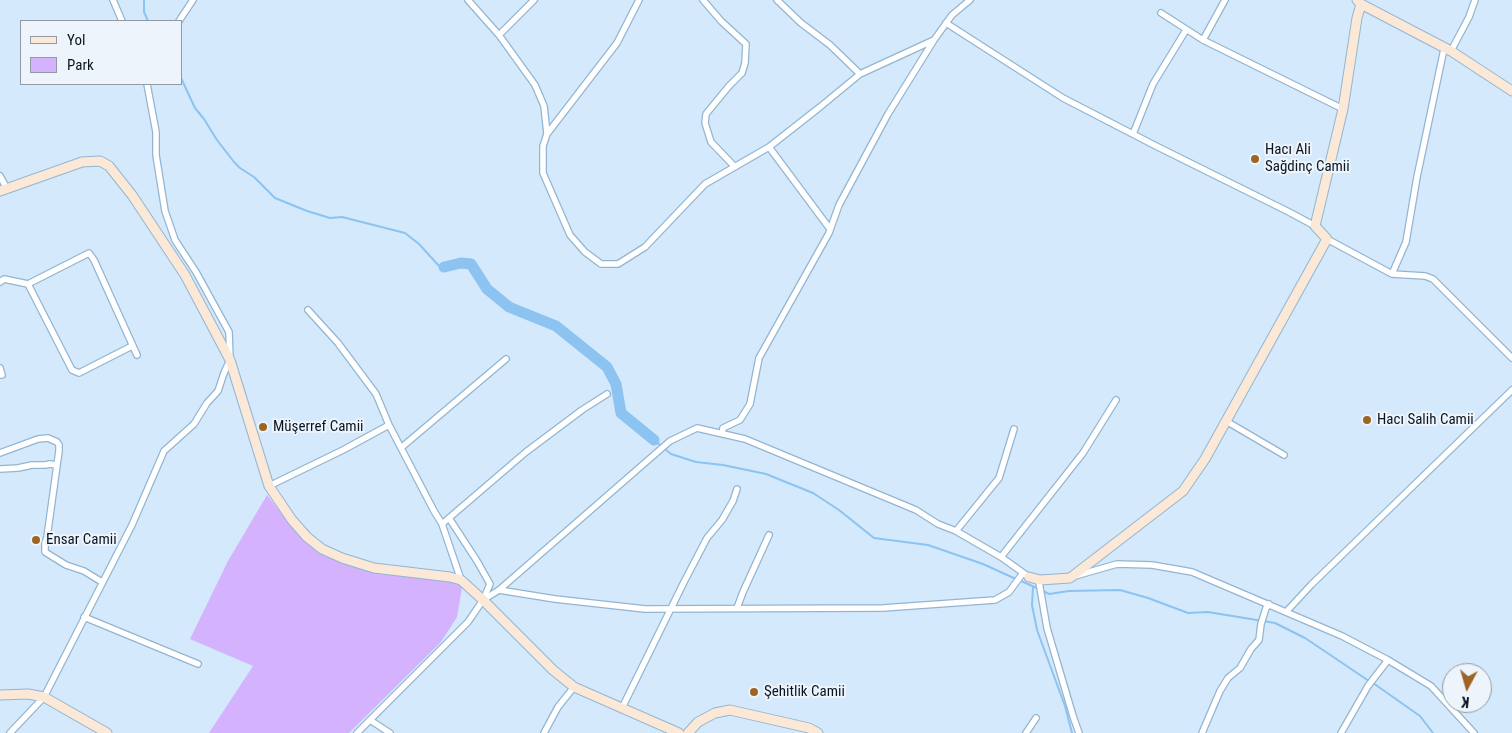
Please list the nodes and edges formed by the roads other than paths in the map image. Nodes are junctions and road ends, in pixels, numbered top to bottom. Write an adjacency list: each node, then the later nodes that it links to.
1 (113, 0): 13 (street)
2 (193, 0): 14 (street)
3 (468, 0): 17 (street)
4 (534, 0): 17 (street)
5 (639, 0): 25 (street)
6 (703, 0): 28 (street)
7 (777, 0): 21 (street)
8 (970, 0): 15 (street)
9 (1225, 0): 19 (street)
10 (1475, 0): 20 (street)
11 (1359, 2): 20 (street); 24 (street)
12 (1161, 13): 16 (street)
13 (122, 20)
14 (179, 20)
15 (946, 23): 18 (street); 26 (street)
16 (1186, 30): 19 (street); 26 (street)
17 (500, 35): 25 (street)
18 (934, 40): 21 (street); 32 (street)
19 (1203, 40): 24 (street)
20 (1448, 50): 23 (street); 34 (street)
21 (860, 74): 27 (street)
22 (147, 85): 42 (street)
23 (1512, 91)
24 (1343, 109): 31 (street)
25 (547, 134): 28 (street)
26 (1133, 134): 31 (street)
27 (768, 147): 28 (street); 32 (street)
28 (734, 166)
29 (0, 176): 30 (street)
30 (3, 190): 42 (street)
31 (1315, 226): 33 (street)
32 (830, 229): 51 (street)
33 (1327, 239): 34 (street); 48 (street)
34 (1392, 274): 40 (street)
35 (0, 282): 36 (street)
36 (28, 284): 38 (street); 38 (street)
37 (308, 310): 49 (street)
38 (132, 346): 39 (street)
39 (136, 355)
40 (1512, 358)
41 (506, 359): 52 (street)
42 (230, 360): 57 (street); 68 (street)
43 (0, 368): 44 (street)
44 (0, 375)
45 (1512, 390): 74 (street)
46 (607, 394): 59 (street)
47 (1116, 400): 63 (street)
48 (1226, 421): 54 (street); 65 (street)
49 (389, 425): 52 (street); 57 (street)
50 (1014, 429): 61 (street)
51 (722, 434): 61 (street); 69 (street)
52 (402, 447): 60 (street)
53 (0, 453): 55 (street)
54 (1284, 455)
55 (56, 466): 56 (street); 68 (street)
56 (0, 469)
57 (269, 486): 66 (street)
58 (737, 489): 73 (street)
59 (448, 518): 60 (street); 70 (street)
60 (442, 524): 66 (street)
61 (956, 531): 63 (street)
62 (769, 535): 72 (street)
63 (1001, 557): 64 (street)
64 (1024, 576): 67 (street); 72 (street)
65 (1070, 578): 67 (street); 71 (street)
66 (461, 580): 70 (street)
67 (1039, 581): 93 (street)
68 (102, 582): 75 (street)
69 (499, 590): 70 (street); 73 (street)
70 (484, 600): 78 (street); 83 (street)
71 (1270, 604): 74 (street); 94 (street)
72 (738, 608): 73 (street)
73 (670, 610): 81 (street)
74 (1286, 612): 76 (street)
75 (84, 617): 77 (street); 80 (street)
76 (1388, 660): 95 (street); 96 (street)
77 (198, 664)
78 (574, 687): 81 (street); 88 (street)
79 (0, 695): 80 (street)
80 (44, 697): 84 (street); 85 (street)
81 (622, 708): 89 (street)
82 (1036, 718): 92 (street)
83 (370, 720): 86 (street); 87 (street)
84 (10, 733)
85 (106, 733)
86 (357, 733)
87 (390, 733)
88 (544, 733)
89 (679, 733)
90 (688, 733): 91 (street)
91 (818, 733)
92 (1026, 733)
93 (1080, 733)
94 (1202, 733)
95 (1341, 733)
96 (1474, 733)

